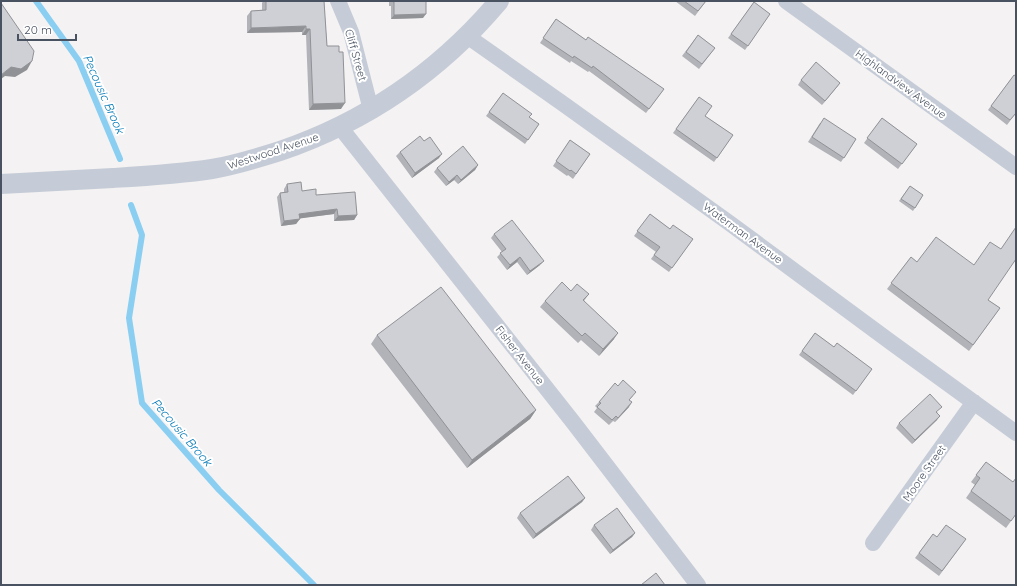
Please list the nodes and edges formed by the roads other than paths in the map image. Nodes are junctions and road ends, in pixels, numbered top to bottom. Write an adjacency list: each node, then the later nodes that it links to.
1 (338, 1): 5 (street, Cliff Street)
2 (499, 1): 4 (street, Westwood Avenue)
3 (786, 1): 7 (street, Highlandview Avenue)
4 (467, 36): 5 (street, Westwood Avenue); 9 (street, Waterman Avenue)
5 (371, 110): 6 (street, Westwood Avenue)
6 (340, 127): 8 (street, Westwood Avenue); 12 (street, Fisher Avenue)
7 (1016, 167)
8 (1, 184)
9 (974, 402): 10 (street, Waterman Avenue); 11 (street, Moore Street)
10 (1016, 433)
11 (873, 544)
12 (698, 585)

